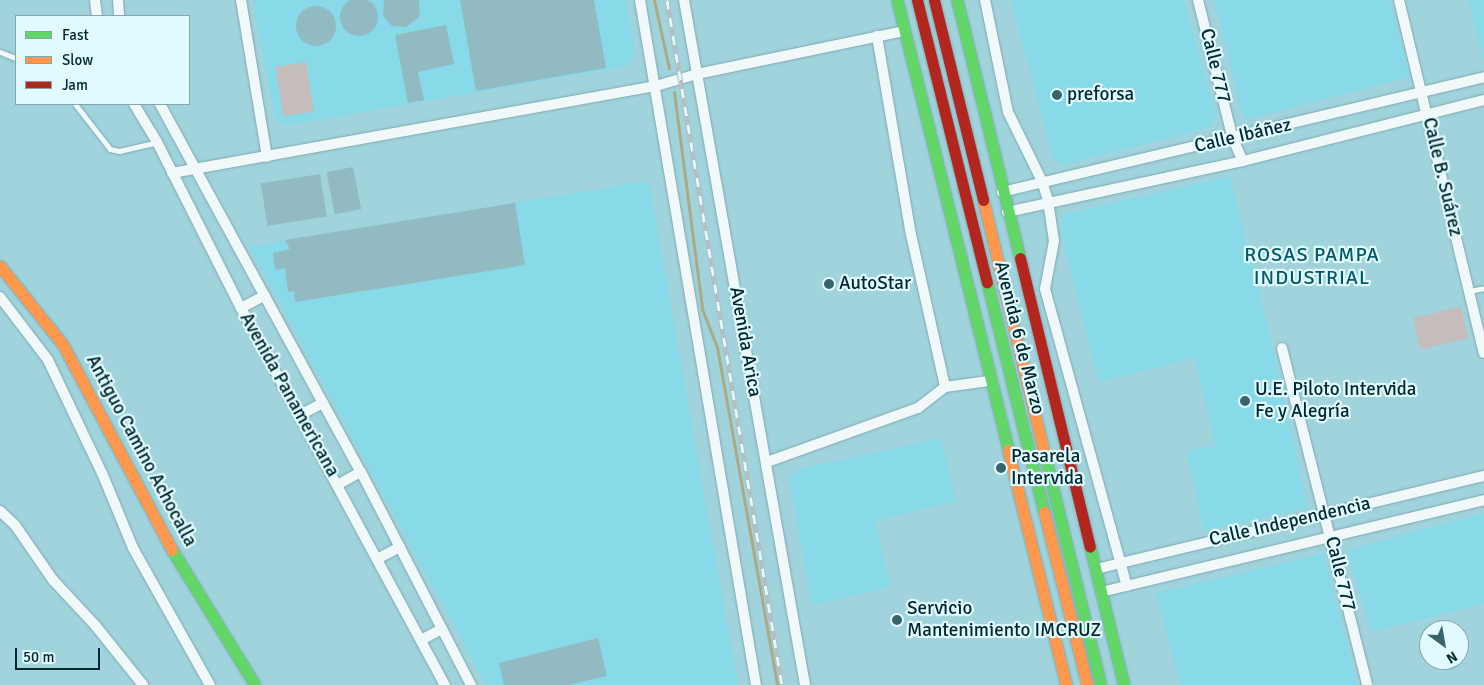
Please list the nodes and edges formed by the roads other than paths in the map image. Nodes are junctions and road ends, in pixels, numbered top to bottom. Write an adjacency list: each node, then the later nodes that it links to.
1 (95, 0): 13 (street)
2 (118, 0): 14 (street)
3 (240, 0): 30 (street)
4 (640, 0): 21 (street)
5 (684, 0): 19 (street, Avenida Arica)
6 (897, 0): 15 (main road, Avenida 6 de Marzo)
7 (917, 0): 74 (main road, Avenida 6 de Marzo)
8 (957, 0): 35 (main road, Avenida 6 de Marzo)
9 (985, 0): 34 (street)
10 (1198, 0): 28 (street, Calle 777)
11 (1399, 0): 22 (street, Calle B. Suárez)
12 (934, 1): 75 (main road, Avenida 6 de Marzo)
13 (96, 15)
14 (119, 15)
15 (904, 31): 16 (street); 46 (main road, Avenida 6 de Marzo)
16 (877, 36): 19 (street); 47 (street)
17 (0, 52): 18 (lane)
18 (15, 58)
19 (697, 74): 21 (street); 50 (street, Avenida Arica)
20 (1484, 77): 22 (street, Calle Ibáñez)
21 (656, 86): 30 (street); 71 (street)
22 (1422, 92): 27 (street, Calle B. Suárez); 28 (street, Calle Ibáñez)
23 (1484, 100): 27 (street, Calle Ibáñez)
24 (76, 105): 29 (lane)
25 (135, 105): 29 (street, Avenida Panamericana)
26 (161, 105): 32 (street, Avenida Panamericana)
27 (1427, 114): 31 (street, Calle Ibáñez); 40 (street, Calle B. Suárez)
28 (1233, 139): 31 (street, Calle 777); 34 (street, Calle Ibáñez)
29 (157, 142): 33 (street, Avenida Panamericana)
30 (267, 157): 32 (street)
31 (1243, 161): 36 (street, Calle Ibáñez)
32 (198, 170): 33 (street); 41 (street, Avenida Panamericana)
33 (172, 173): 43 (street, Avenida Panamericana)
34 (1042, 181): 35 (street, Calle Ibáñez); 36 (street)
35 (1002, 192): 37 (main road, Avenida 6 de Marzo)
36 (1048, 201): 37 (street, Calle Ibáñez); 60 (street)
37 (1008, 212): 61 (main road, Avenida 6 de Marzo)
38 (0, 266): 68 (main road, Antiguo Camino Achocalla)
39 (1484, 288): 40 (lane)
40 (1469, 291): 45 (street, Calle B. Suárez)
41 (265, 295): 43 (street); 48 (street, Avenida Panamericana)
42 (0, 297): 67 (street)
43 (241, 308): 49 (street, Avenida Panamericana)
44 (1282, 348): 56 (street, Calle 777)
45 (1484, 353)
46 (989, 381): 47 (street); 73 (main road, Avenida 6 de Marzo)
47 (945, 387): 50 (street)
48 (323, 403): 49 (street); 51 (street, Avenida Panamericana)
49 (300, 415): 53 (street, Avenida Panamericana)
50 (767, 462): 72 (street, Avenida Arica)
51 (361, 472): 53 (street); 58 (street, Avenida Panamericana)
52 (1484, 476): 56 (street, Calle Independencia)
53 (339, 484): 59 (street, Avenida Panamericana)
54 (1484, 500): 57 (street, Calle Independencia)
55 (0, 511): 66 (street)
56 (1324, 514): 57 (street, Calle 777); 60 (street, Calle Independencia)
57 (1330, 537): 62 (street, Calle Independencia); 77 (street, Calle 777)
58 (400, 547): 59 (street); 64 (street, Avenida Panamericana)
59 (377, 559): 65 (street, Avenida Panamericana)
60 (1121, 563): 61 (street, Calle Independencia); 62 (street)
61 (1096, 569): 63 (main road, Avenida 6 de Marzo)
62 (1127, 586): 63 (street, Calle Independencia)
63 (1101, 592): 76 (main road, Avenida 6 de Marzo)
64 (442, 629): 65 (street); 70 (street, Avenida Panamericana)
65 (421, 640): 69 (street, Avenida Panamericana)
66 (143, 685)
67 (210, 685)
68 (255, 685)
69 (445, 685)
70 (471, 685)
71 (756, 685)
72 (805, 685)
73 (1066, 685)
74 (1087, 685)
75 (1101, 685)
76 (1124, 685)
77 (1367, 685)

